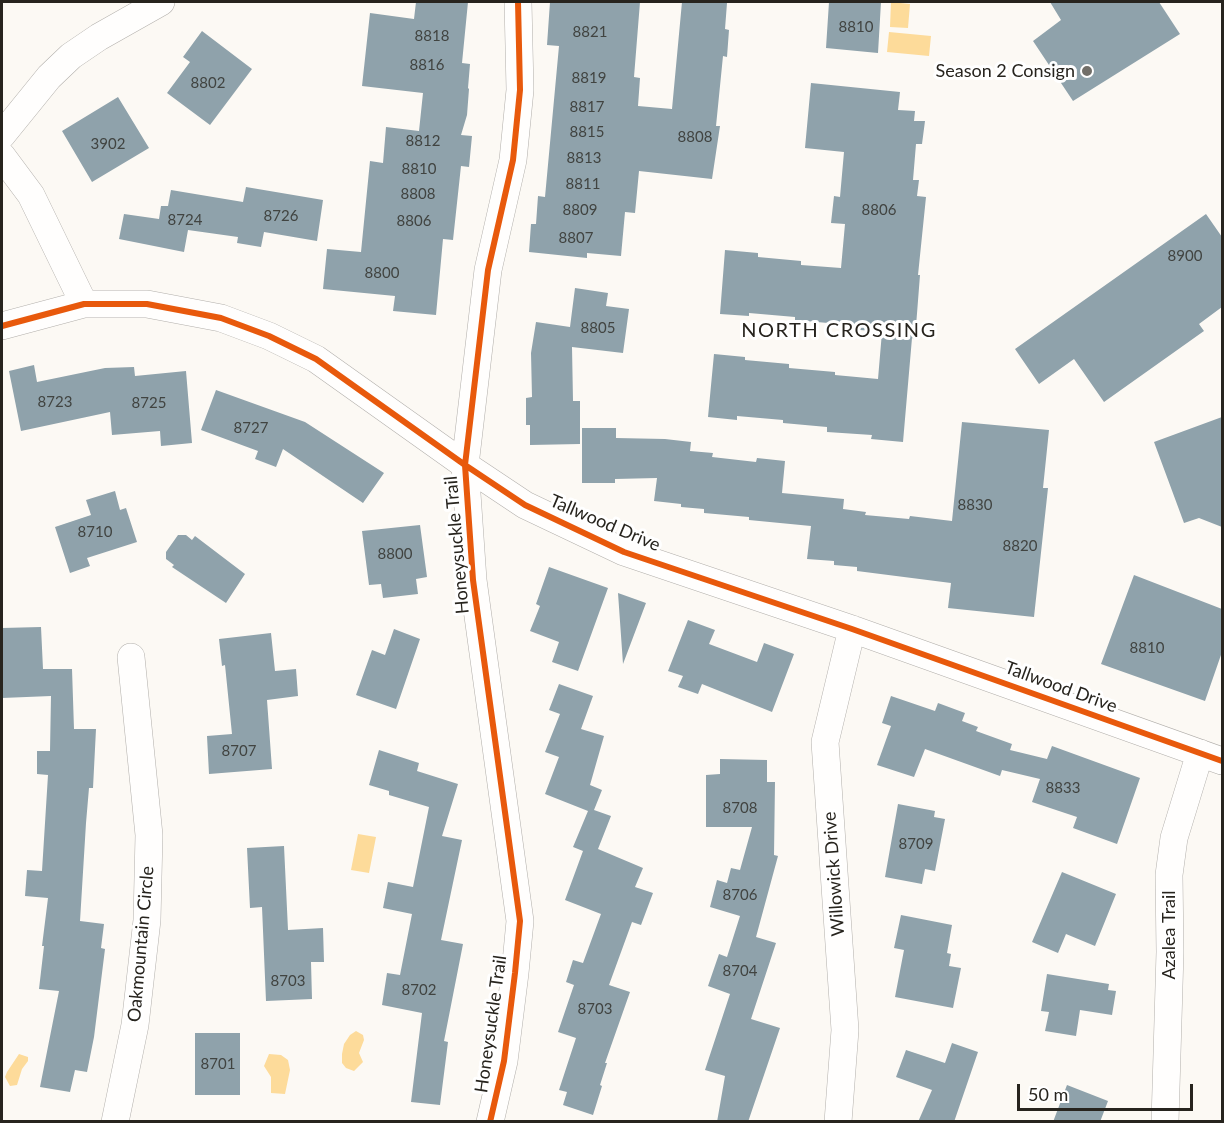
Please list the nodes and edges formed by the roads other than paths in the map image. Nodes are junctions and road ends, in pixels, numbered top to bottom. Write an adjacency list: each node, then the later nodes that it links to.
1 (161, 2): 3 (street)
2 (518, 2): 7 (street, Honeysuckle Trail)
3 (2, 135)
4 (2, 156): 5 (street)
5 (84, 304): 6 (street, Tallwood Drive); 7 (street, Tallwood Drive)
6 (2, 326)
7 (465, 465): 8 (street, Tallwood Drive); 12 (street, Honeysuckle Trail)
8 (852, 629): 10 (street, Tallwood Drive); 13 (street, Willowick Drive)
9 (131, 657): 11 (street, Oakmountain Circle)
10 (1211, 757): 14 (street, Azalea Trail)
11 (115, 1122)
12 (490, 1122)
13 (838, 1122)
14 (1165, 1122)

